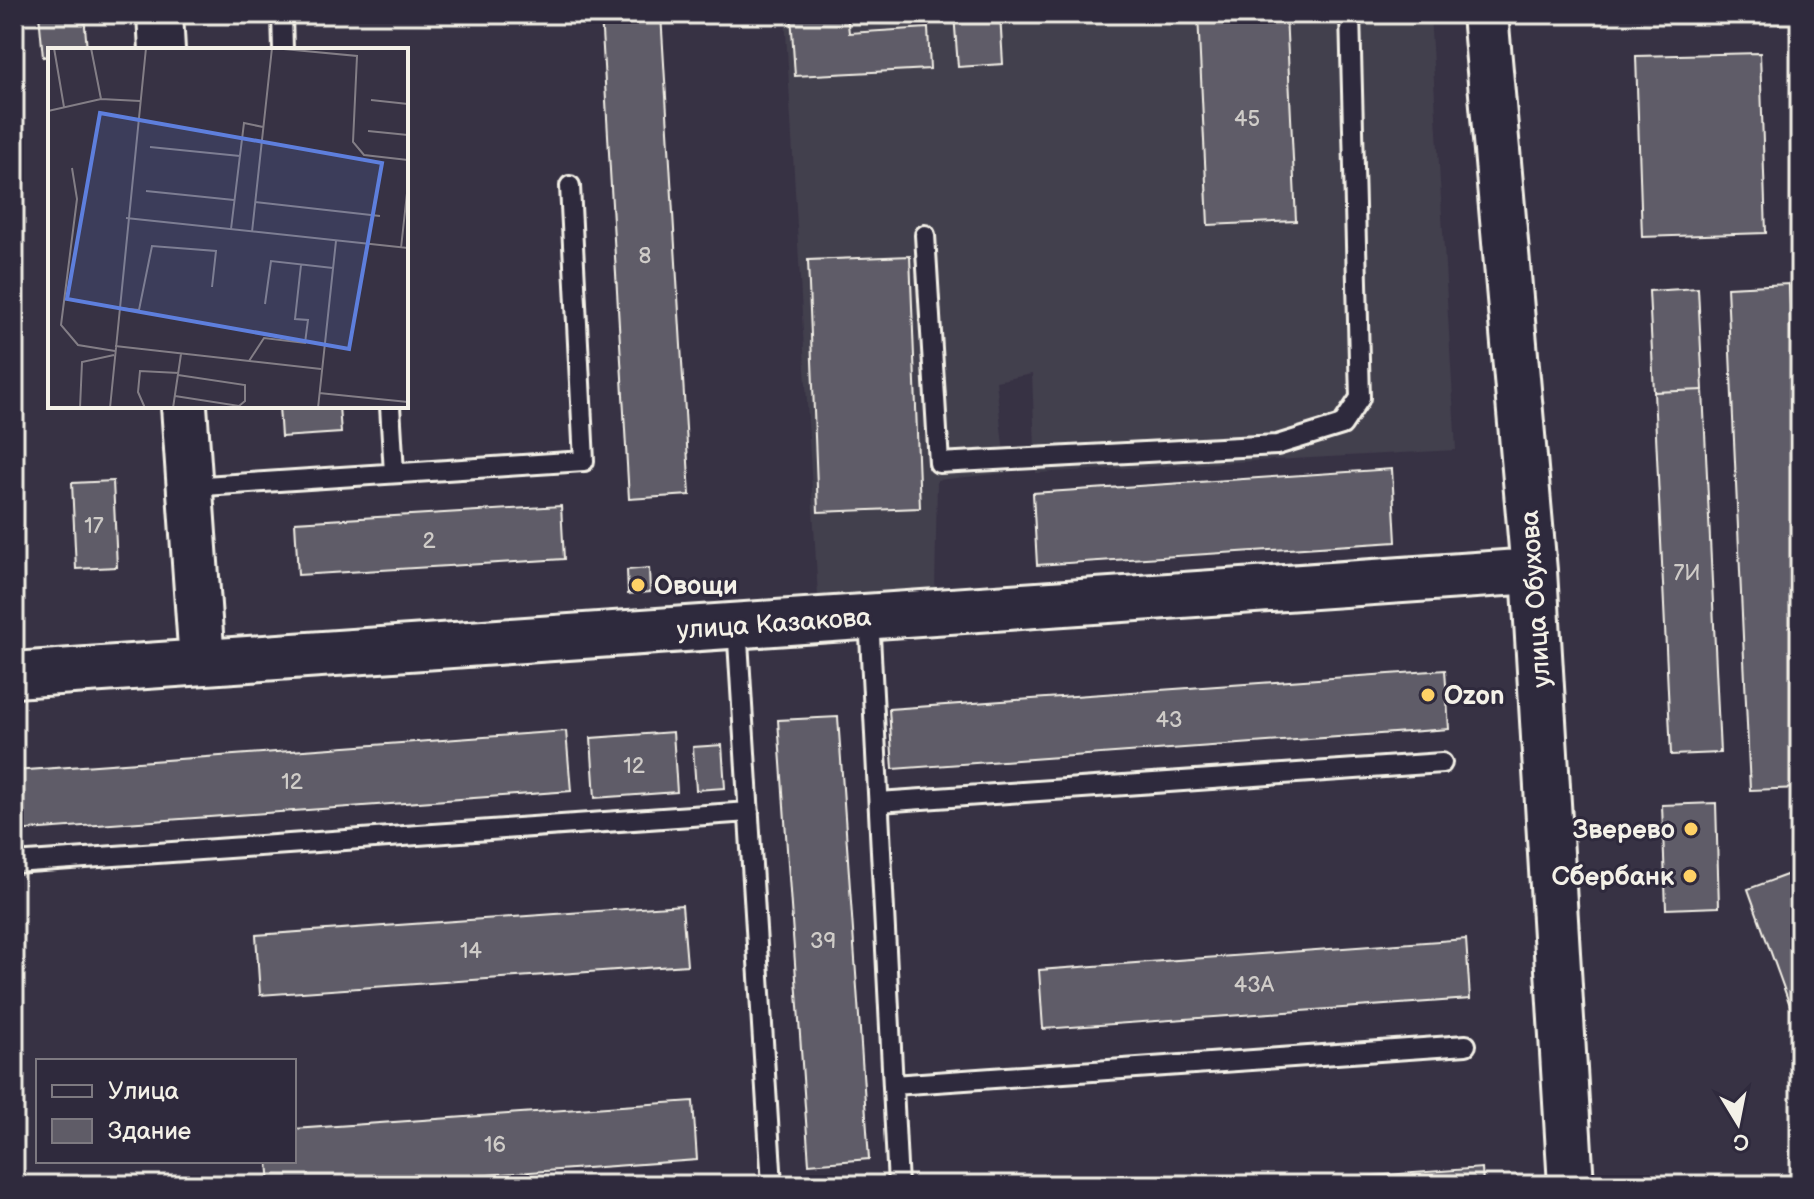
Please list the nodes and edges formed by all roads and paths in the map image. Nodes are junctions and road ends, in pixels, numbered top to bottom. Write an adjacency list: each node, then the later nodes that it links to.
1 (160, 14): 5 (street)
2 (282, 14): 6 (lane)
3 (1350, 14): 8 (lane)
4 (1485, 14): 13 (street, улица Обухова)
5 (162, 48)
6 (283, 48)
7 (570, 186): 11 (lane)
8 (925, 235)
9 (184, 408): 12 (street)
10 (390, 408): 11 (lane)
11 (394, 473): 12 (lane)
12 (189, 487): 16 (street)
13 (1534, 571): 14 (street, улица Казакова); 26 (street, улица Обухова)
14 (869, 616): 15 (street, улица Казакова); 19 (lane)
15 (737, 625): 16 (street, улица Казакова); 20 (lane)
16 (202, 662): 17 (street, улица Казакова)
17 (14, 675)
18 (1442, 763): 19 (lane)
19 (879, 802): 23 (lane)
20 (749, 812): 21 (lane); 24 (lane)
21 (14, 863)
22 (1466, 1045): 23 (lane)
23 (893, 1085): 25 (lane)
24 (772, 1185)
25 (898, 1185)
26 (1571, 1185)

